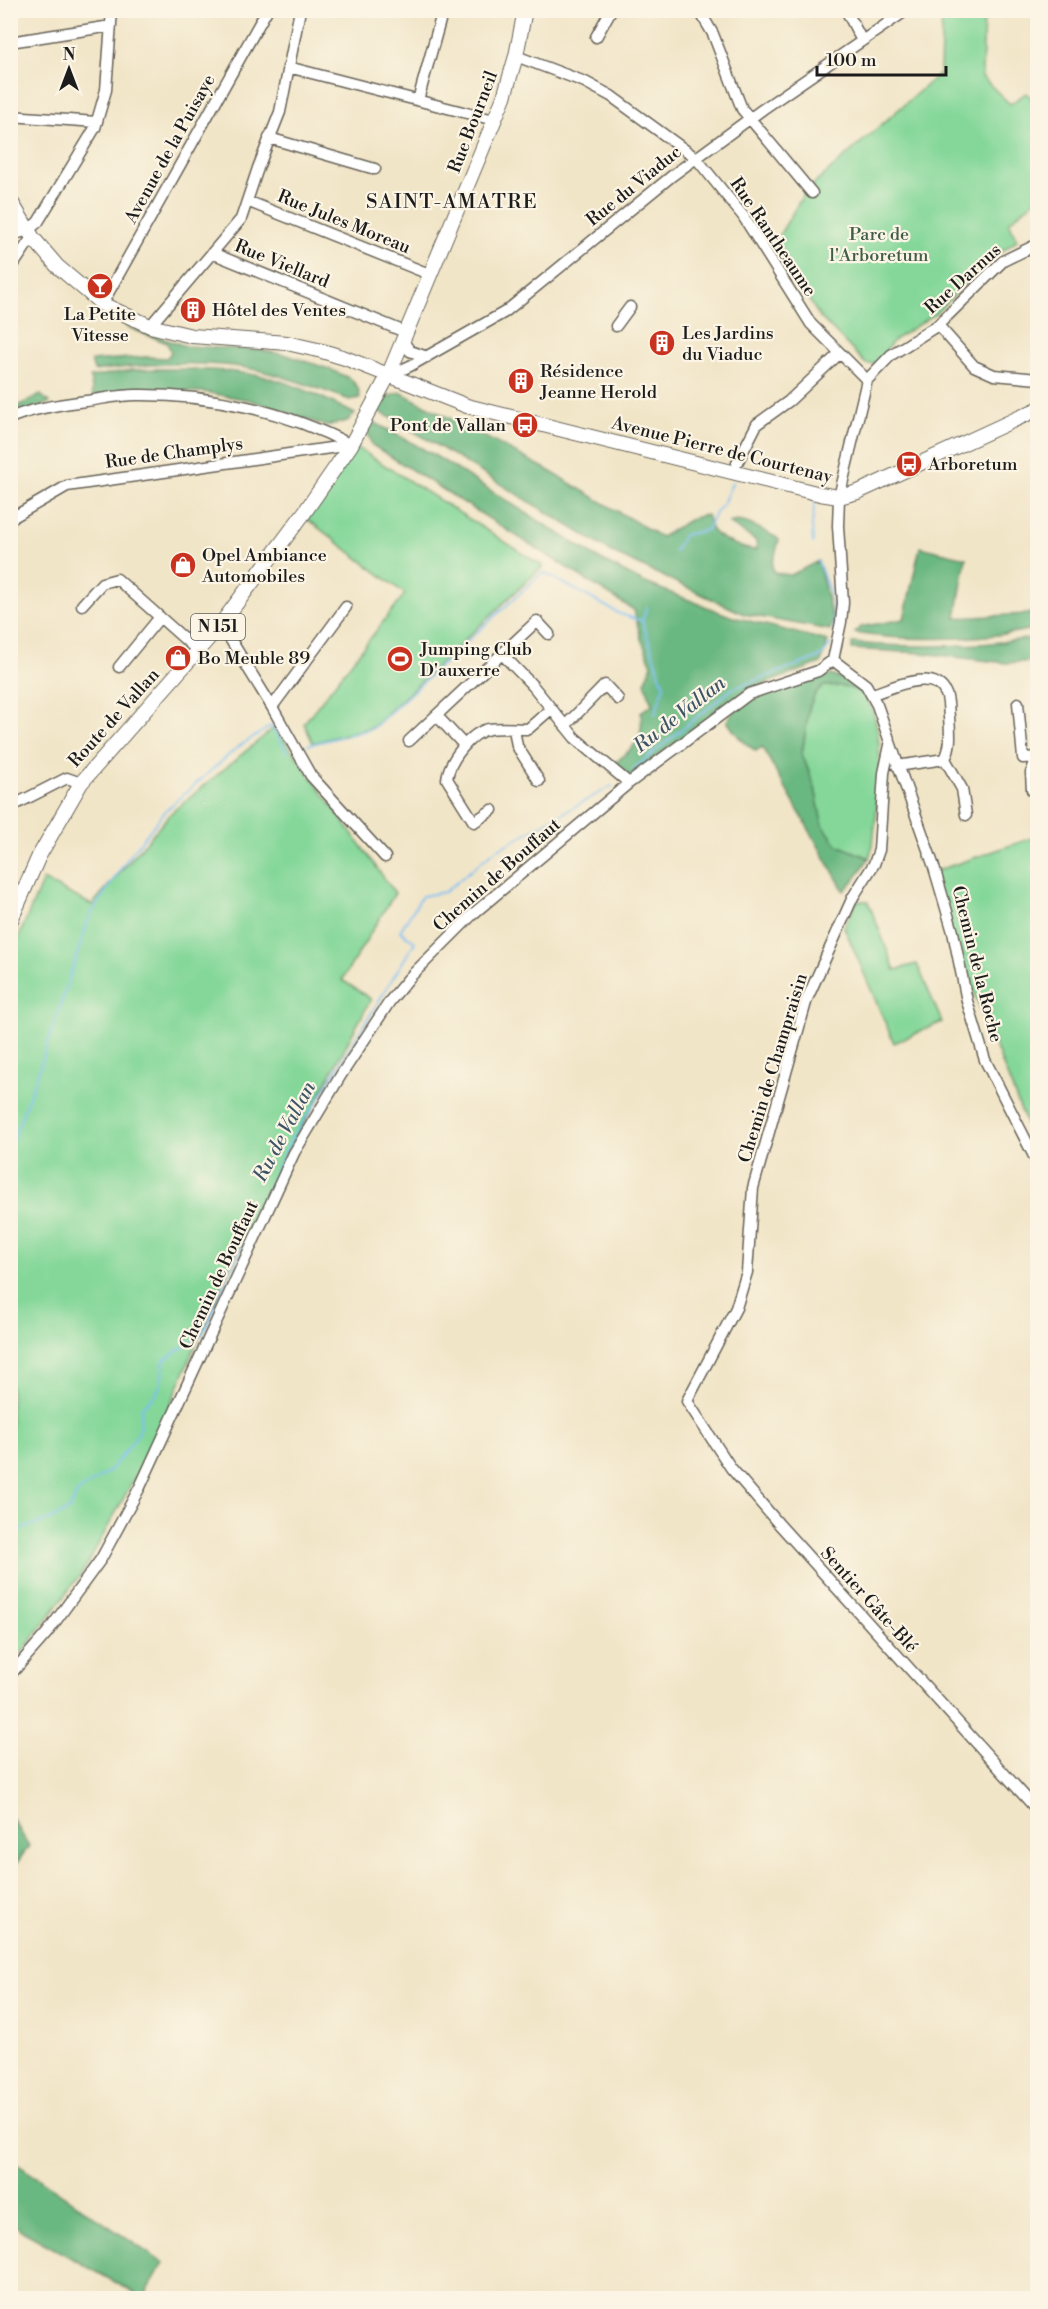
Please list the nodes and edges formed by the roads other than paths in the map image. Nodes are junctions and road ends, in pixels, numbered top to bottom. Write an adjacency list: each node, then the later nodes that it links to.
1 (112, 10): 10 (street)
2 (267, 10): 33 (street, Avenue de la Puisaye)
3 (300, 10): 15 (street)
4 (442, 10): 16 (street)
5 (525, 10): 14 (main road, Rue Bourneil / N 151)
6 (611, 10): 11 (street)
7 (699, 10): 18 (street)
8 (846, 10): 12 (street)
9 (907, 10): 12 (street, Rue du Viaduc)
10 (111, 26): 13 (street); 20 (street)
11 (596, 37)
12 (862, 41): 18 (street, Rue du Viaduc)
13 (10, 42)
14 (516, 56): 19 (main road, Rue Bourneil / N 151); 22 (street, Rue Rantheaume)
15 (288, 66): 16 (street); 21 (street)
16 (418, 100): 19 (street)
17 (10, 116): 20 (street)
18 (751, 118): 22 (street, Rue du Viaduc); 24 (street)
19 (494, 120): 32 (main road, Rue Bourneil / N 151)
20 (97, 122): 28 (street)
21 (269, 138): 23 (street); 26 (street)
22 (696, 158): 39 (street, Rue Rantheaume); 40 (street, Rue du Viaduc)
23 (375, 169)
24 (812, 193)
25 (10, 200): 28 (main road, Avenue Pierre de Courtenay)
26 (247, 201): 30 (street); 32 (street, Rue Jules Moreau)
27 (10, 233): 28 (street)
28 (31, 234): 31 (street); 33 (main road, Avenue Pierre de Courtenay)
29 (1038, 244): 35 (street, Rue Darnus)
30 (212, 253): 36 (street); 38 (street, Rue Viellard)
31 (10, 270)
32 (429, 274): 38 (main road, Rue Bourneil / N 151)
33 (102, 304): 36 (main road, Avenue Pierre de Courtenay)
34 (630, 307): 37 (street)
35 (938, 325): 42 (street); 43 (street, Rue Darnus)
36 (150, 326): 41 (main road, Avenue Pierre de Courtenay)
37 (616, 326)
38 (404, 336): 40 (street); 41 (main road, Rue Bourneil / N 151)
39 (840, 353): 43 (street, Rue Rantheaume); 49 (street)
40 (427, 357): 41 (street, Rue du Viaduc)
41 (388, 376): 44 (main road, Avenue Pierre de Courtenay); 45 (main road, N 151)
42 (1038, 379)
43 (867, 380): 50 (street)
44 (409, 384): 45 (main road); 50 (main road, Avenue Pierre de Courtenay)
45 (377, 395): 48 (main road, N 151)
46 (1038, 409): 50 (main road, Avenue Pierre de Courtenay)
47 (10, 418): 48 (street)
48 (349, 449): 51 (street, Rue de Champlys); 55 (main road, Route de Vallan / N 151)
49 (737, 462)
50 (839, 497): 59 (street)
51 (10, 519)
52 (82, 605): 54 (street)
53 (346, 607): 64 (street)
54 (160, 617): 57 (street); 60 (street)
55 (220, 624): 57 (main road, Route de Vallan / N 151); 64 (street)
56 (549, 634): 58 (street)
57 (198, 651): 77 (main road, Route de Vallan / N 151)
58 (502, 654): 65 (street); 66 (street)
59 (833, 660): 61 (street, Chemin de la Roche); 75 (street, Chemin de Bouffaut)
60 (118, 667)
61 (873, 694): 71 (street, Chemin de la Roche); 73 (street)
62 (618, 699): 67 (street)
63 (1018, 703): 72 (street)
64 (272, 707): 82 (street)
65 (551, 709): 67 (street); 68 (street)
66 (437, 716): 69 (street); 70 (street)
67 (565, 726): 75 (street)
68 (514, 729): 70 (street); 76 (street)
69 (409, 741)
70 (464, 745): 80 (street)
71 (890, 745): 74 (street, Chemin de la Roche); 85 (street, Chemin de Champraisin)
72 (1037, 757): 78 (street)
73 (945, 759): 74 (street); 81 (street)
74 (897, 766): 84 (street, Chemin de la Roche)
75 (624, 778): 86 (street, Chemin de Bouffaut)
76 (539, 781)
77 (81, 783): 79 (street); 83 (main road, Route de Vallan / N 151)
78 (1038, 795)
79 (10, 807)
80 (492, 810)
81 (966, 815)
82 (385, 857)
83 (10, 922)
84 (1038, 1164)
85 (687, 1401): 87 (street, Sentier Gâte-Blé)
86 (10, 1675)
87 (1038, 1811)

